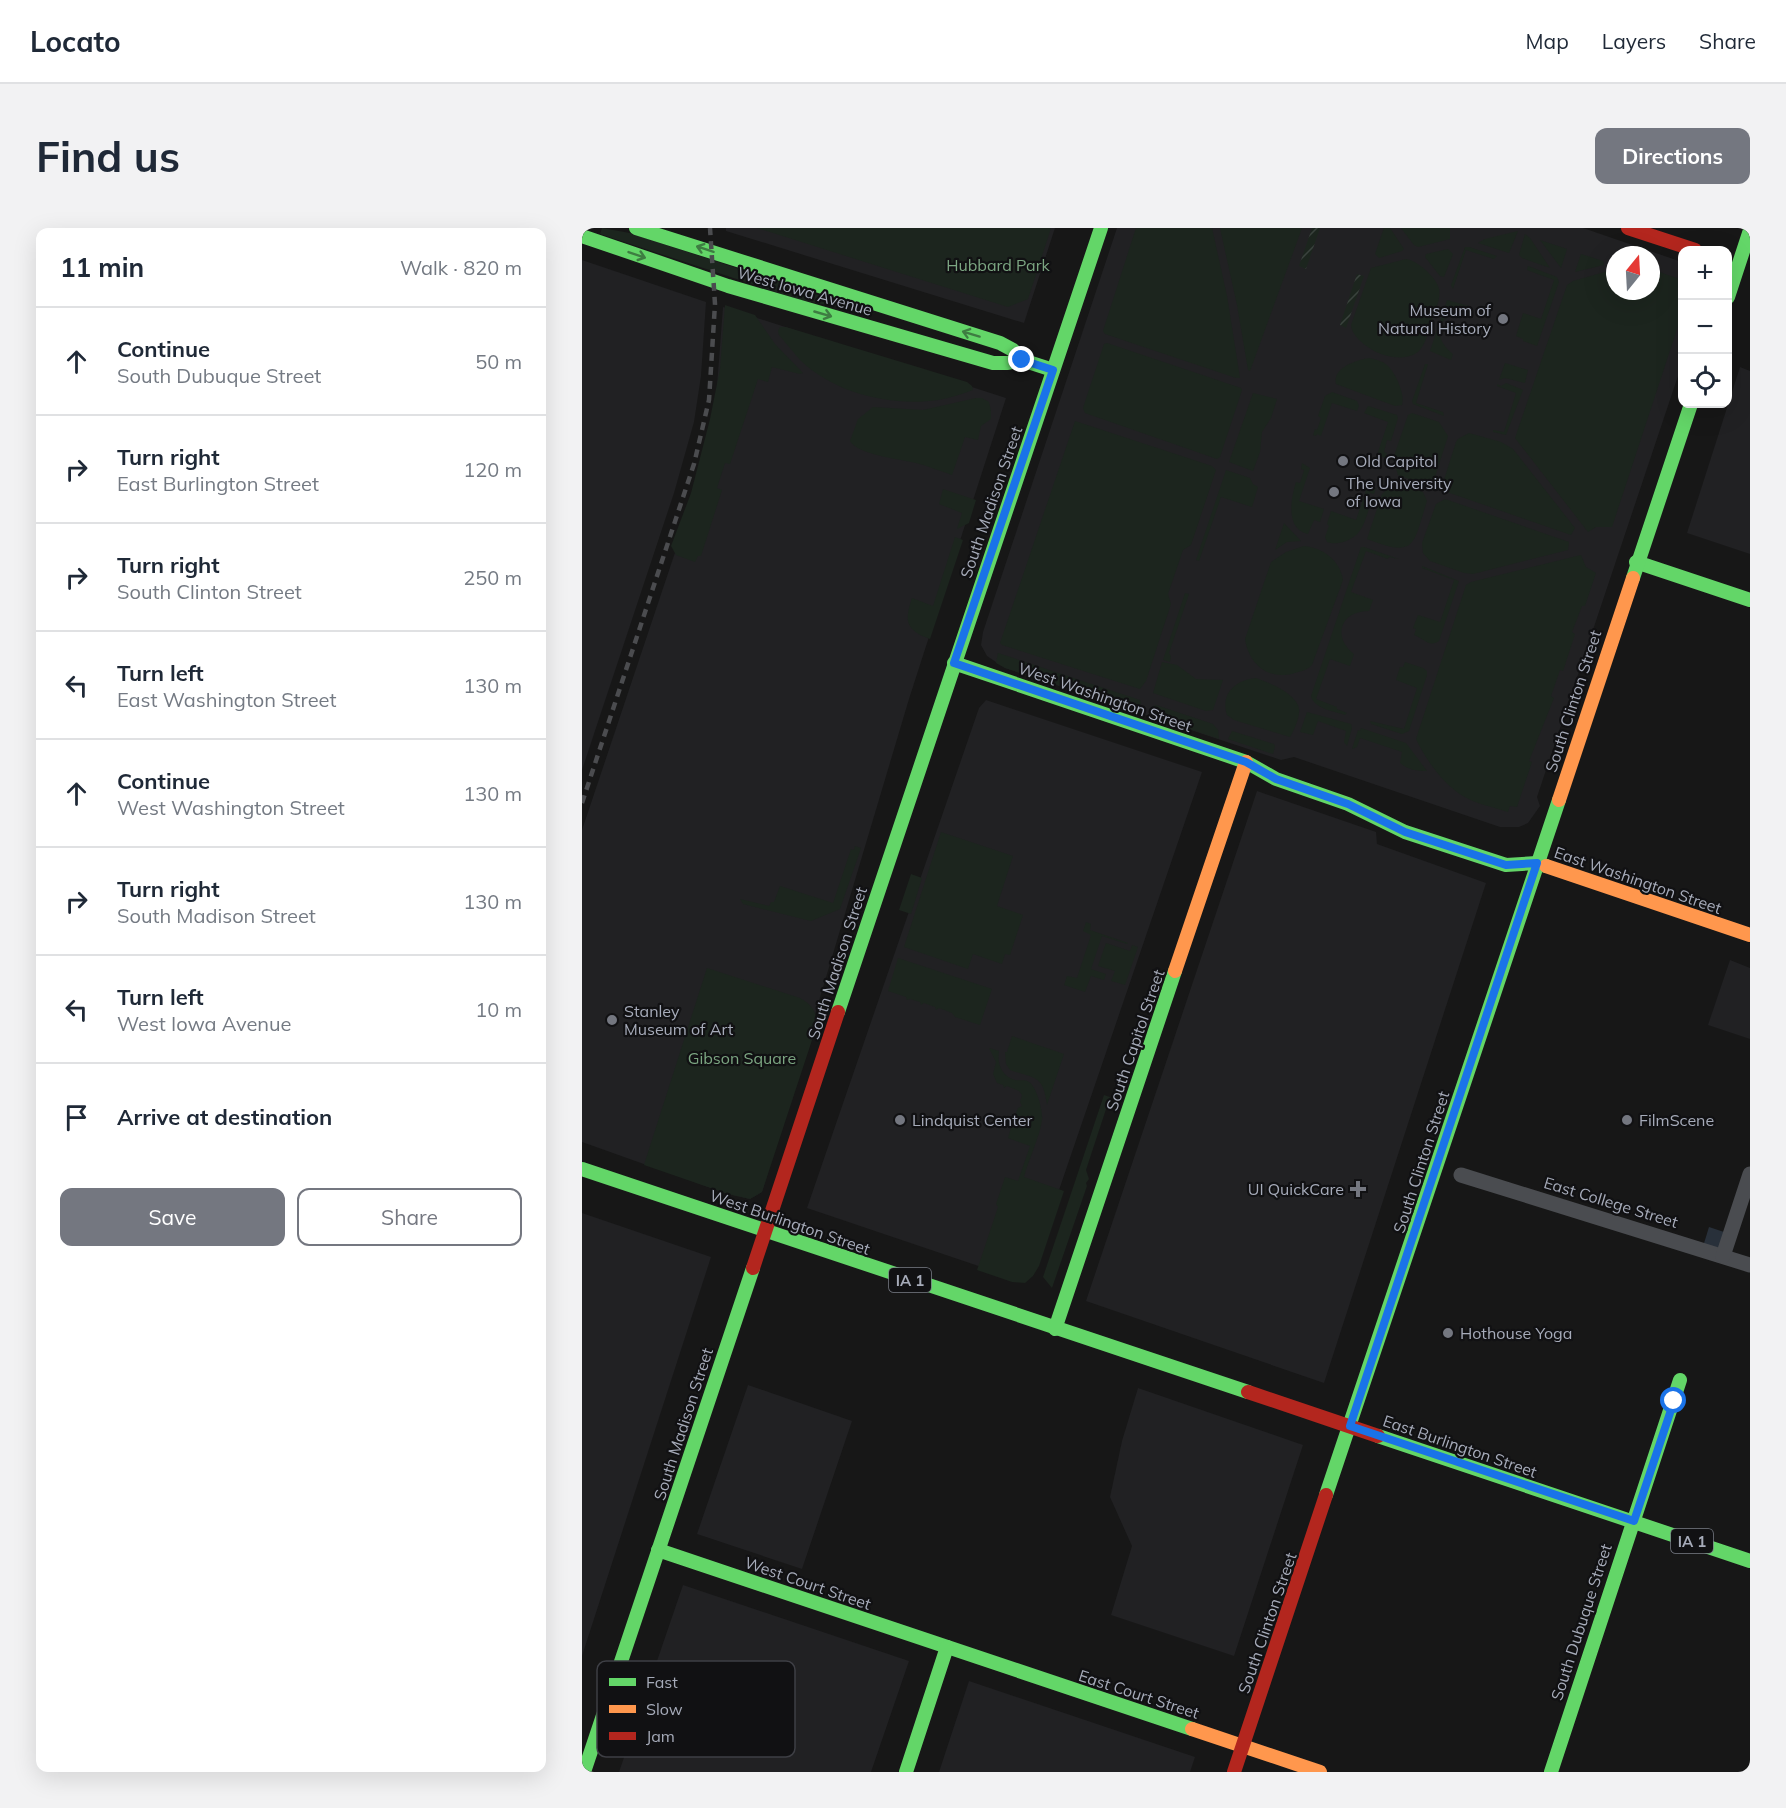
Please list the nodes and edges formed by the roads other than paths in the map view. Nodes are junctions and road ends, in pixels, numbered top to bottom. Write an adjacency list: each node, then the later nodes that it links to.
1 (636, 228): 9 (street, West Iowa Avenue, one-way to 1)
2 (1101, 228): 10 (street, South Madison Street)
3 (1628, 228): 6 (street)
4 (1750, 230): 7 (street)
5 (582, 236): 9 (street, West Iowa Avenue, one-way to 9)
6 (1683, 246)
7 (1738, 265): 8 (street)
8 (1732, 284)
9 (1022, 360): 10 (street, West Iowa Avenue)
10 (1053, 370): 14 (street, South Madison Street)
11 (1690, 408): 12 (street, South Clinton Street)
12 (1636, 562): 13 (street); 16 (street, South Clinton Street)
13 (1750, 600)
14 (954, 663): 15 (street, West Washington Street); 21 (street, South Madison Street)
15 (1246, 762): 16 (street, East Washington Street); 24 (street, South Capitol Street)
16 (1537, 863): 17 (street, East Washington Street); 26 (street, South Clinton Street)
17 (1750, 935)
18 (582, 1170): 21 (street, West Burlington Street / IA 1)
19 (1750, 1174): 22 (street)
20 (1461, 1175): 22 (street, East College Street)
21 (765, 1231): 24 (street, West Burlington Street / IA 1); 28 (street, South Madison Street)
22 (1723, 1256): 23 (street, East College Street)
23 (1750, 1265)
24 (1056, 1329): 26 (street, East Burlington Street / IA 1)
25 (1680, 1380): 27 (street, South Dubuque Street)
26 (1350, 1426): 27 (street, East Burlington Street / IA 1); 33 (street, South Clinton Street)
27 (1634, 1521): 29 (street, East Burlington Street / IA 1); 38 (street, South Dubuque Street)
28 (658, 1550): 30 (street, West Court Street); 31 (street, South Madison Street)
29 (1750, 1561)
30 (947, 1647): 33 (street, East Court Street); 35 (street)
31 (621, 1661)
32 (597, 1733): 34 (street, South Madison Street)
33 (1243, 1746): 36 (street, South Clinton Street); 37 (street, East Court Street)
34 (584, 1772)
35 (906, 1772)
36 (1234, 1772)
37 (1320, 1772)
38 (1551, 1772)

